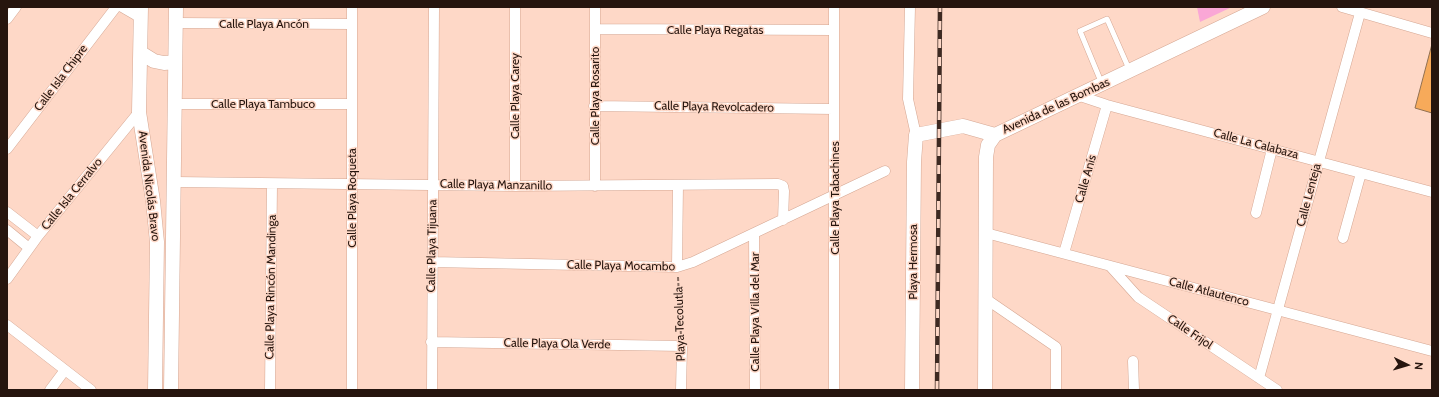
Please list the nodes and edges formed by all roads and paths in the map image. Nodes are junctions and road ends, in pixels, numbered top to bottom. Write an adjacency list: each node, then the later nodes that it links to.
1 (16, 7): 15 (street)
2 (116, 7): 34 (street, Calle Isla Chipre)
3 (122, 7): 13 (street)
4 (176, 7): 16 (street, Avenida Nicolás Bravo)
5 (352, 7): 17 (street, Calle Playa Roqueta)
6 (434, 7): 41 (street, Calle Playa Tijuana)
7 (515, 7): 43 (street, Calle Playa Carey)
8 (596, 7): 18 (street, Calle Playa Rosarito)
9 (834, 7): 19 (street, Calle Playa Tabachines)
10 (910, 7): 32 (street, Playa Hermosa)
11 (1263, 7): 23 (street, Avenida de las Bombas)
12 (1342, 7): 14 (street)
13 (141, 13): 21 (street, Avenida Nicolás Bravo)
14 (1360, 13): 20 (street); 36 (street, Calle Lenteja)
15 (7, 19)
16 (176, 23): 17 (street, Calle Playa Ancón); 22 (street, Avenida Nicolás Bravo)
17 (352, 24): 27 (street, Calle Playa Roqueta)
18 (596, 29): 19 (street, Calle Playa Regatas); 29 (street, Calle Playa Rosarito)
19 (834, 30): 30 (street, Calle Playa Tabachines)
20 (1432, 33)
21 (141, 53): 22 (street); 31 (street, Avenida Nicolás Bravo)
22 (175, 62): 26 (street, Avenida Nicolás Bravo)
23 (1130, 72): 24 (street, Avenida de las Bombas); 24 (lane)
24 (1103, 85): 25 (street, Avenida de las Bombas)
25 (1080, 96): 28 (street, Calle La Calabaza); 33 (street, Avenida de las Bombas)
26 (175, 104): 27 (street, Calle Playa Tambuco); 45 (street, Avenida Nicolás Bravo)
27 (351, 104): 40 (street, Calle Playa Roqueta)
28 (1107, 105): 35 (street, Calle La Calabaza); 58 (street, Calle Anís)
29 (594, 106): 30 (street, Calle Playa Revolcadero); 44 (street, Calle Playa Rosarito)
30 (834, 109): 47 (street, Calle Playa Tabachines)
31 (139, 112): 48 (street, Avenida Nicolás Bravo); 55 (street, Calle Isla Cerralvo)
32 (916, 135): 33 (street); 82 (street, Playa Hermosa)
33 (995, 135): 54 (street, Avenida de las Bombas)
34 (7, 149)
35 (1272, 149): 36 (street, Calle La Calabaza); 50 (street)
36 (1318, 161): 38 (street, Calle La Calabaza); 64 (street, Calle Lenteja)
37 (885, 171): 47 (street, Calle Playa Mocambo)
38 (1361, 173): 46 (street, Calle La Calabaza); 56 (street)
39 (272, 184): 40 (street, Calle Playa Manzanillo); 45 (street, Calle Playa Manzanillo); 76 (street, Calle Playa Rincón Mandinga)
40 (353, 184): 41 (street, Calle Playa Manzanillo); 77 (street, Calle Playa Roqueta)
41 (433, 184): 43 (street, Calle Playa Manzanillo); 59 (street, Calle Playa Tijuana)
42 (678, 185): 44 (street, Calle Playa Manzanillo); 51 (street, Calle Playa Manzanillo); 61 (street)
43 (515, 186): 44 (street, Calle Playa Manzanillo)
44 (595, 186)
45 (174, 189): 48 (street); 75 (street, Avenida Nicolás Bravo)
46 (1432, 192)
47 (835, 195): 51 (street, Calle Playa Mocambo); 81 (street, Calle Playa Tabachines)
48 (153, 201): 74 (street, Avenida Nicolás Bravo)
49 (7, 212): 55 (street)
50 (1256, 213)
51 (783, 220): 53 (street, Calle Playa Mocambo)
52 (7, 230): 57 (street)
53 (754, 233): 61 (street, Calle Playa Mocambo); 80 (street, Calle Playa Villa del Mar)
54 (986, 233): 58 (street, Calle Atlautenco); 63 (street, Avenida de las Bombas)
55 (38, 236): 57 (street, Calle Isla Cerralvo)
56 (1343, 238)
57 (29, 248): 62 (street, Calle Isla Cerralvo)
58 (1064, 253): 60 (street, Calle Atlautenco)
59 (432, 262): 61 (street, Calle Playa Mocambo); 66 (street, Calle Playa Tijuana)
60 (1110, 266): 64 (street, Calle Atlautenco); 71 (street, Calle Frijol)
61 (677, 267): 67 (path, Playa Tecolutla)
62 (7, 279)
63 (986, 300): 83 (street, Avenida de las Bombas); 84 (street)
64 (1279, 310): 68 (street, Calle Atlautenco); 71 (street, Calle Lenteja)
65 (7, 324): 70 (street)
66 (432, 342): 67 (street, Calle Playa Ola Verde); 78 (street, Calle Playa Tijuana)
67 (682, 346): 79 (street, Playa Tecolutla)
68 (1432, 351)
69 (1133, 361): 85 (street)
70 (65, 370): 72 (street); 73 (street)
71 (1259, 378): 86 (street, Calle Frijol)
72 (50, 390)
73 (91, 390)
74 (155, 390)
75 (171, 390)
76 (270, 390)
77 (352, 390)
78 (432, 390)
79 (681, 390)
80 (755, 390)
81 (834, 390)
82 (912, 390)
83 (985, 390)
84 (1056, 390)
85 (1134, 390)
86 (1277, 390)

